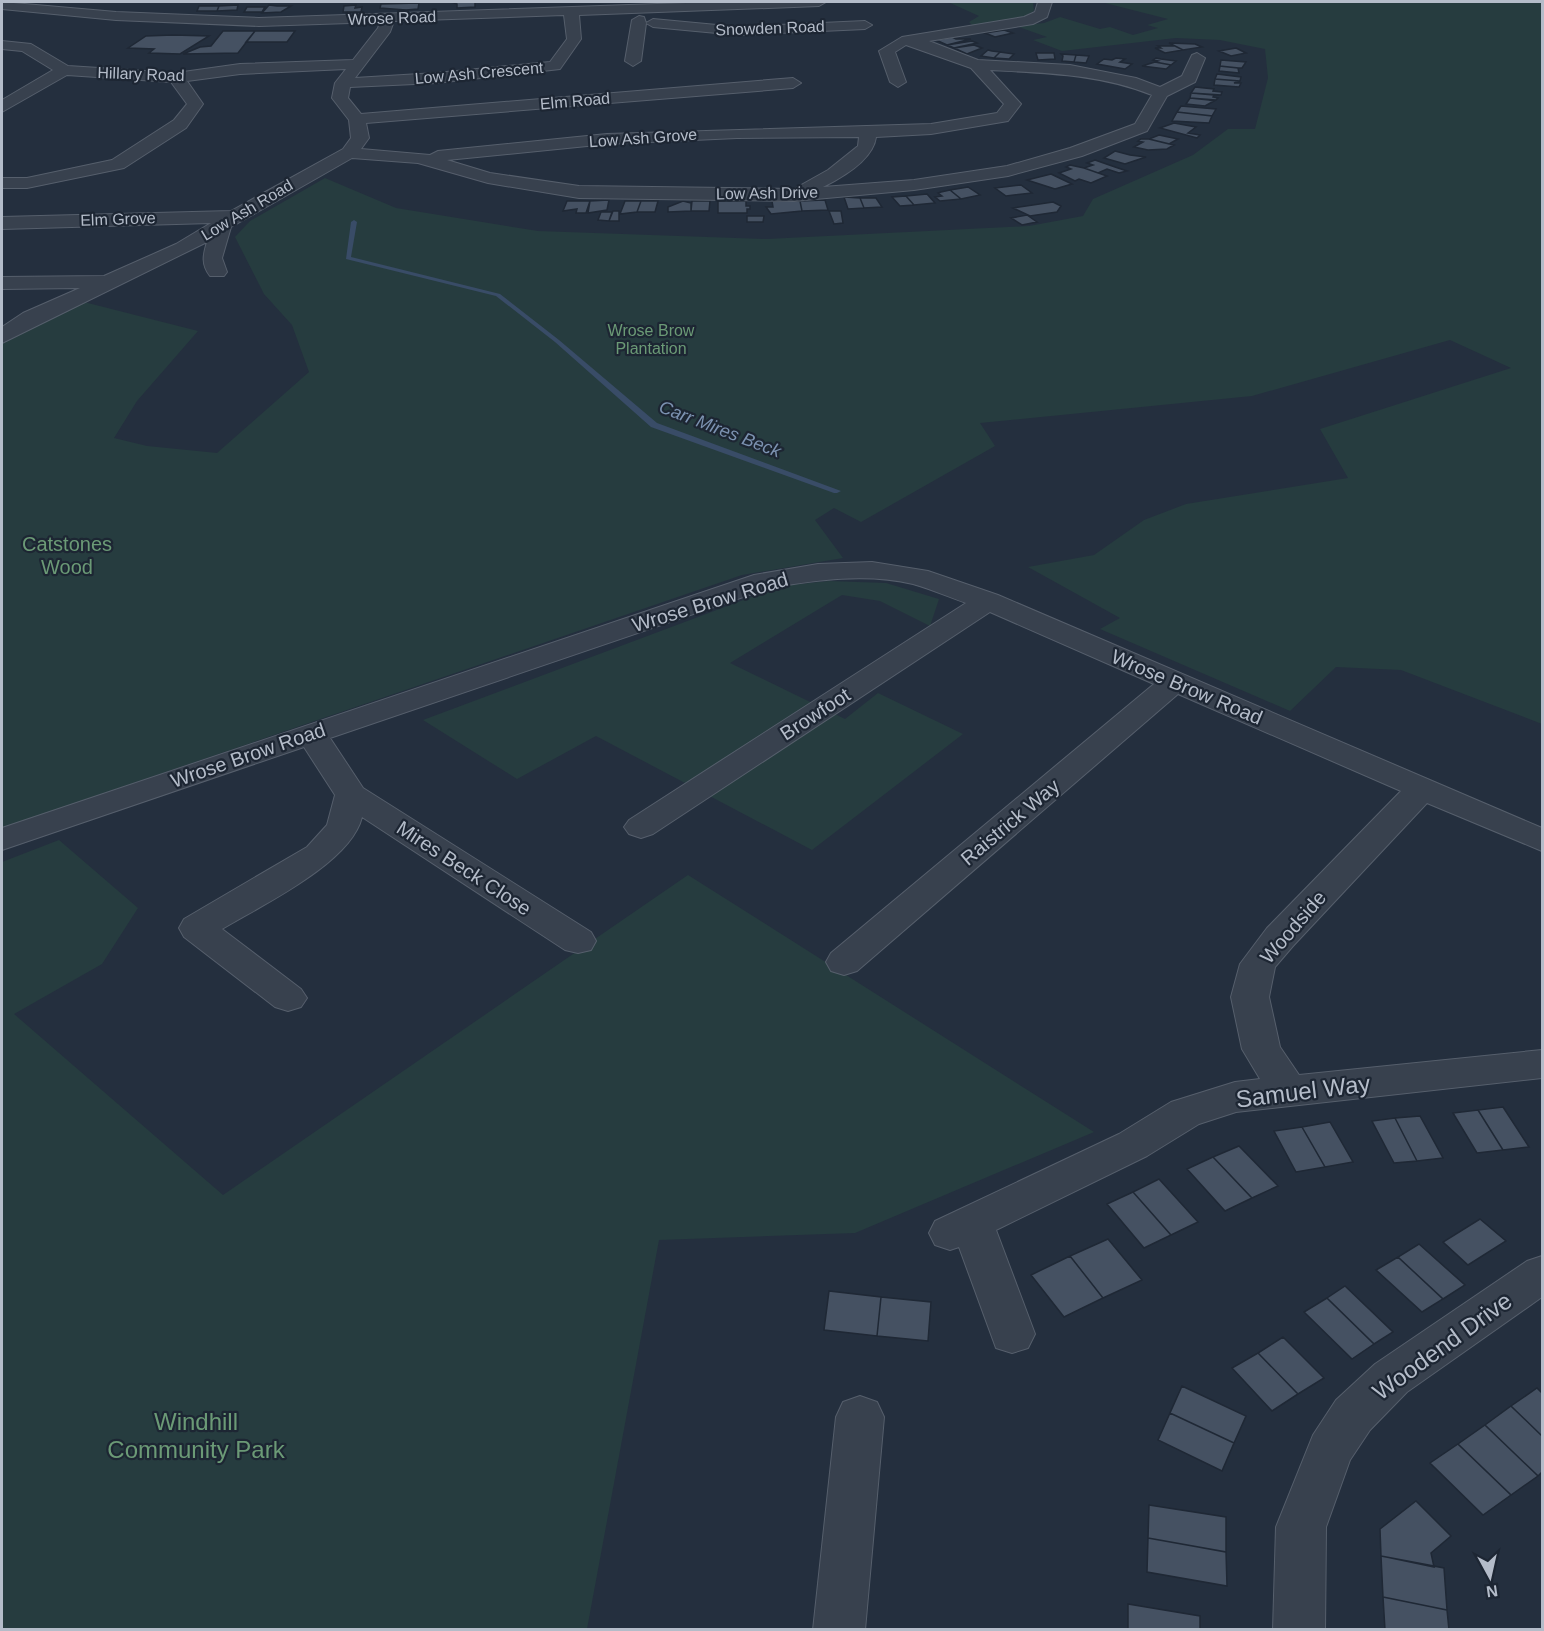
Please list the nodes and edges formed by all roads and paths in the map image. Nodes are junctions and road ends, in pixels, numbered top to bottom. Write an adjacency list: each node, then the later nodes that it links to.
1 (181, 2): 14 (street)
2 (308, 2): 15 (street)
3 (440, 2): 12 (street)
4 (776, 2): 5 (street, Wrose Road); 7 (street, Wrose Road)
5 (819, 2): 16 (street)
6 (1044, 2): 17 (street)
7 (661, 4): 11 (street, Wrose Road)
8 (2, 5): 14 (street, Wrose Road)
9 (544, 7): 10 (street, Wrose Road); 12 (street, Wrose Road)
10 (570, 11): 11 (street, Wrose Road); 26 (street, Low Ash Crescent)
11 (635, 14): 16 (street, Snowden Road); 20 (street)
12 (439, 17): 13 (street, Wrose Road)
13 (388, 18): 15 (street, Wrose Road); 21 (street)
14 (172, 19): 15 (street, Wrose Road)
15 (303, 21)
16 (875, 29): 17 (street)
17 (908, 41): 22 (street); 25 (street)
18 (2, 45): 23 (street, Hillary Road)
19 (1197, 58): 28 (street)
20 (633, 61)
21 (359, 64): 24 (street, Hillary Road); 26 (street)
22 (976, 65): 28 (street); 31 (street, Low Ash Grove)
23 (64, 70): 24 (street, Hillary Road); 29 (street)
24 (176, 78): 34 (street)
25 (898, 82)
26 (343, 83): 30 (street)
27 (793, 83): 30 (street, Elm Road)
28 (1161, 93): 35 (street, Low Ash Drive)
29 (2, 107)
30 (357, 119): 32 (street)
31 (868, 132): 33 (street, Low Ash Grove); 35 (street)
32 (349, 153): 33 (street, Low Ash Drive); 36 (street, Low Ash Road)
33 (419, 158): 35 (street, Low Ash Drive)
34 (2, 183)
35 (794, 195)
36 (228, 221): 37 (street, Elm Grove); 38 (street); 39 (street, Low Ash Road)
37 (2, 223)
38 (217, 272)
39 (109, 281): 40 (street); 41 (street, Low Ash Road)
40 (2, 283)
41 (2, 336)
42 (988, 601): 43 (street, Wrose Brow Road); 44 (street, Wrose Brow Road); 47 (street, Browfoot)
43 (1176, 681): 45 (street, Wrose Brow Road); 51 (street, Raistrick Way)
44 (311, 733): 46 (street, Mires Beck Close); 48 (street, Wrose Brow Road)
45 (1422, 789): 49 (street, Wrose Brow Road); 54 (street, Woodside)
46 (351, 795): 50 (street, Mires Beck Close); 52 (street)
47 (641, 826)
48 (2, 839)
49 (1542, 840)
50 (578, 941)
51 (844, 962)
52 (288, 998)
53 (1542, 1065): 54 (street, Samuel Way)
54 (1289, 1092): 56 (street, Samuel Way)
55 (1542, 1274): 59 (street, Woodend Drive)
56 (1012, 1334)
57 (860, 1417): 58 (street)
58 (838, 1629)
59 (1299, 1629)

